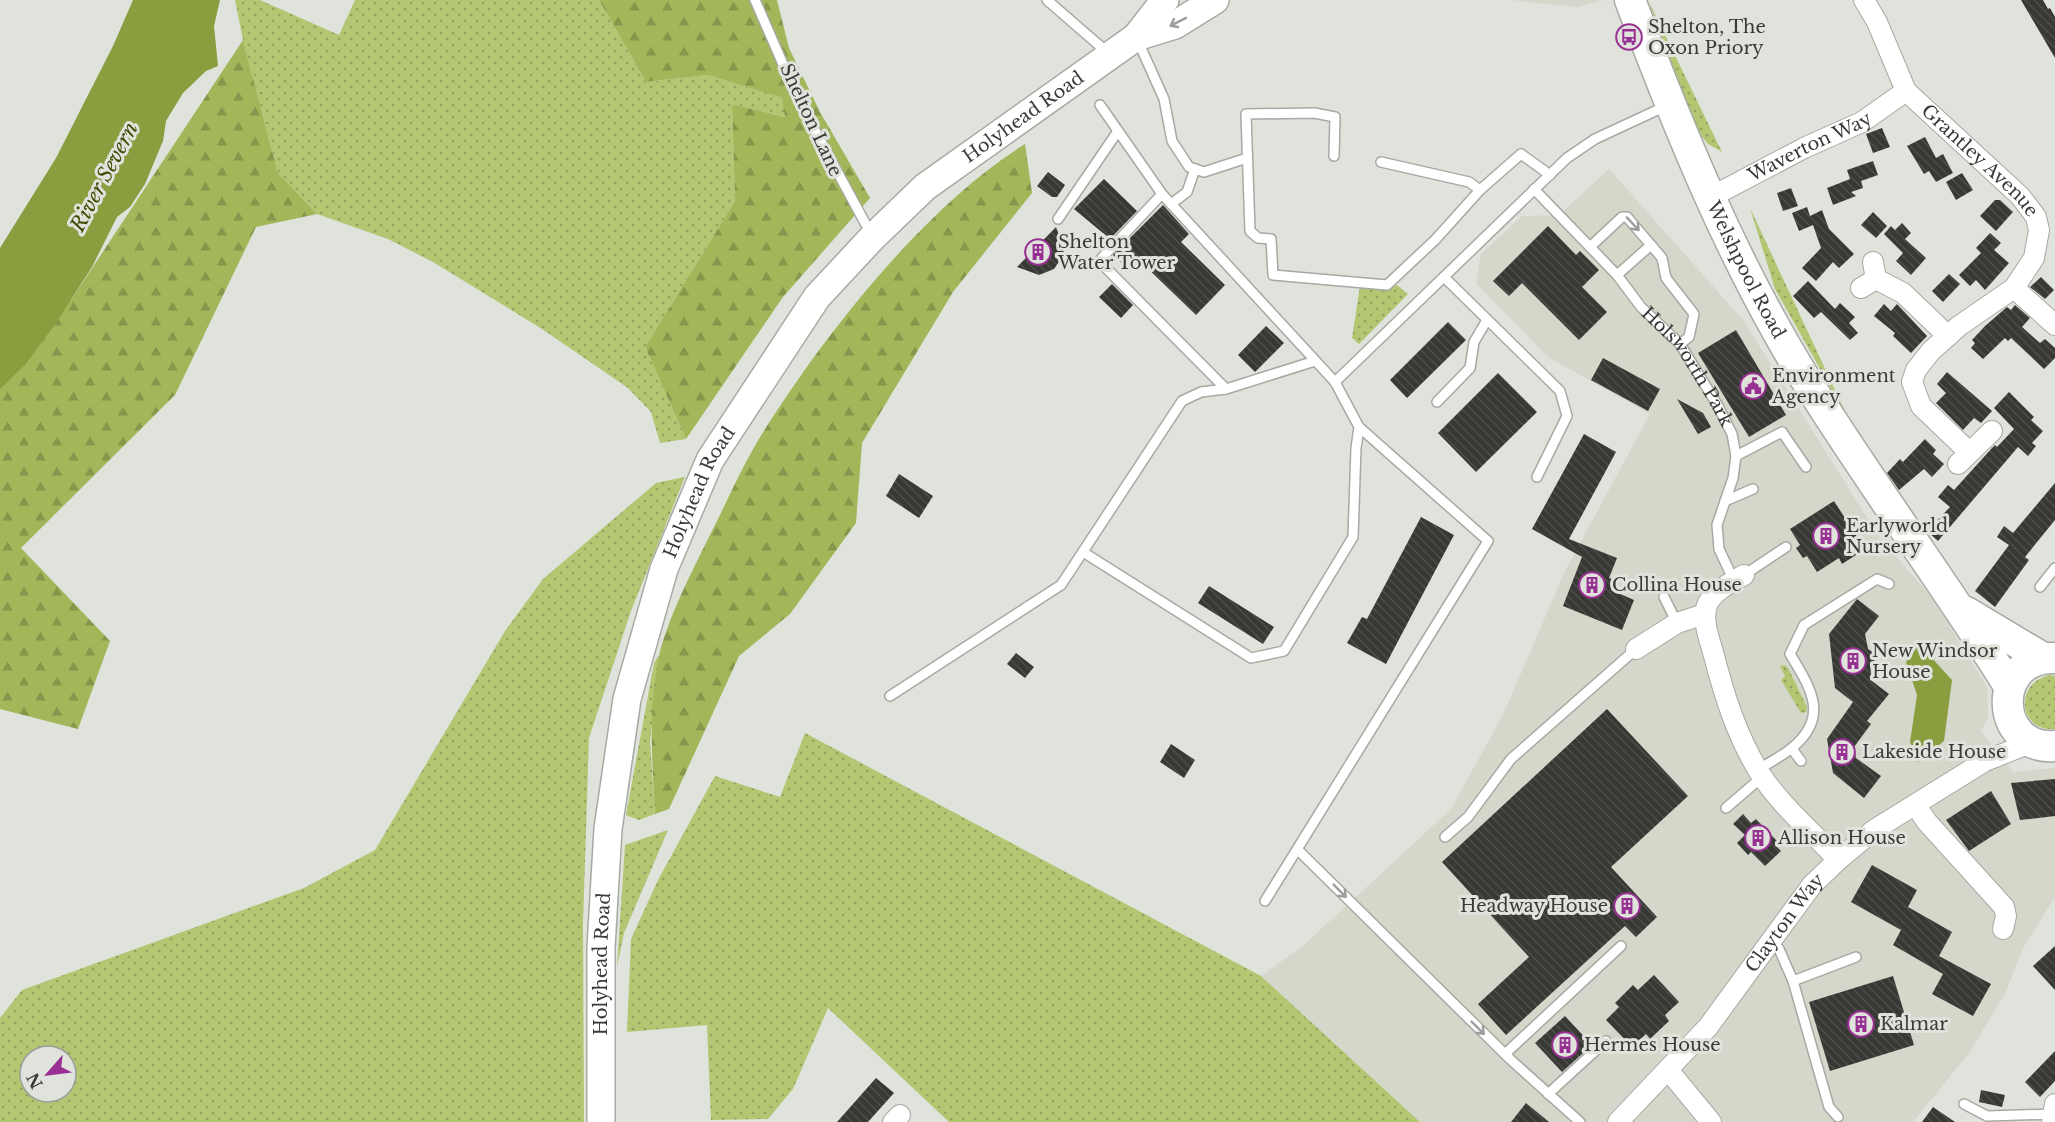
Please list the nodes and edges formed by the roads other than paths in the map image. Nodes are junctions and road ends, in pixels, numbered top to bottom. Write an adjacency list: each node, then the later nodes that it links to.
1 (755, 0): 24 (lane, Shelton Lane)
2 (1047, 0): 8 (lane)
3 (1165, 0): 7 (main road, Holyhead Road)
4 (1215, 0): 7 (main road, Holyhead Road, one-way to 7)
5 (1630, 0): 10 (main road, Welshpool Road)
6 (1864, 0): 9 (street)
7 (1136, 37): 8 (main road, Holyhead Road); 16 (lane)
8 (1109, 55): 24 (main road, Holyhead Road)
9 (1906, 91): 21 (street, Waverton Way); 30 (street, Grantley Avenue)
10 (1669, 104): 17 (lane); 21 (main road, Welshpool Road)
11 (1100, 105): 12 (lane)
12 (1118, 131): 20 (lane); 23 (lane)
13 (1334, 156): 14 (lane)
14 (1247, 158): 16 (lane); 19 (lane)
15 (1381, 162): 19 (lane)
16 (1195, 169): 22 (lane)
17 (1550, 174): 18 (lane); 19 (lane)
18 (1534, 189): 26 (lane, Holsworth Park); 29 (lane)
19 (1480, 190)
20 (1162, 194): 22 (lane); 37 (lane)
21 (1711, 197): 53 (main road, Welshpool Road)
22 (1171, 204): 35 (lane)
23 (1058, 219)
24 (872, 238): 84 (main road, Holyhead Road)
25 (1651, 245): 26 (lane, one-way to 25); 27 (lane); 34 (lane)
26 (1590, 247): 27 (lane, Holsworth Park)
27 (1617, 275): 34 (lane, Holsworth Park)
28 (1870, 276): 33 (street)
29 (1444, 277): 31 (lane); 36 (lane)
30 (2014, 288): 32 (street); 33 (street, Grantley Avenue)
31 (1488, 320): 38 (lane); 43 (lane)
32 (2055, 325)
33 (1948, 336): 40 (street, Grantley Avenue)
34 (1680, 344): 41 (lane, Holsworth Park)
35 (1315, 361): 36 (lane); 37 (lane)
36 (1335, 382): 39 (lane)
37 (1226, 388): 47 (lane)
38 (1437, 402)
39 (1359, 427): 47 (lane); 69 (lane)
40 (1992, 430)
41 (1736, 456): 42 (lane); 45 (lane, Holsworth Park)
42 (1806, 467)
43 (1537, 477)
44 (1753, 489): 45 (lane)
45 (1725, 501): 49 (lane, Holsworth Park)
46 (1786, 547): 49 (lane)
47 (1083, 552): 59 (lane)
48 (2055, 568): 51 (lane)
49 (1739, 578): 54 (street)
50 (1889, 584): 62 (lane)
51 (2040, 587)
52 (1664, 597): 55 (lane)
53 (1961, 609): 57 (main road, Welshpool Road); 58 (main road, Welshpool Road)
54 (1705, 614): 55 (street); 65 (street)
55 (1677, 623): 56 (street)
56 (1636, 649): 68 (lane)
57 (2049, 658): 58 (main road, Welshpool Road)
58 (2009, 686): 60 (main road)
59 (890, 696)
60 (2010, 720): 61 (main road); 64 (street, Clayton Way)
61 (2044, 744): 64 (street, Clayton Way)
62 (1792, 749): 63 (lane); 65 (lane)
63 (1802, 761)
64 (1985, 761): 66 (street, Clayton Way)
65 (1760, 774): 67 (lane); 70 (street)
66 (1916, 806): 70 (street, Clayton Way); 72 (street)
67 (1726, 808)
68 (1445, 837)
69 (1298, 850): 71 (lane); 78 (lane, one-way to 78)
70 (1838, 860): 73 (street, Clayton Way)
71 (1264, 901)
72 (2003, 928)
73 (1771, 939): 76 (lane); 79 (street, Clayton Way)
74 (1621, 946): 78 (lane)
75 (1856, 957): 76 (lane)
76 (1793, 981): 83 (lane)
77 (1606, 1041): 80 (lane)
78 (1508, 1057): 80 (lane)
79 (1669, 1071): 86 (street, Clayton Way); 87 (street)
80 (1548, 1094): 85 (lane)
81 (1964, 1104): 82 (lane)
82 (2053, 1113)
83 (1838, 1117)
84 (601, 1122)
85 (1580, 1122)
86 (1618, 1122)
87 (1712, 1122)

